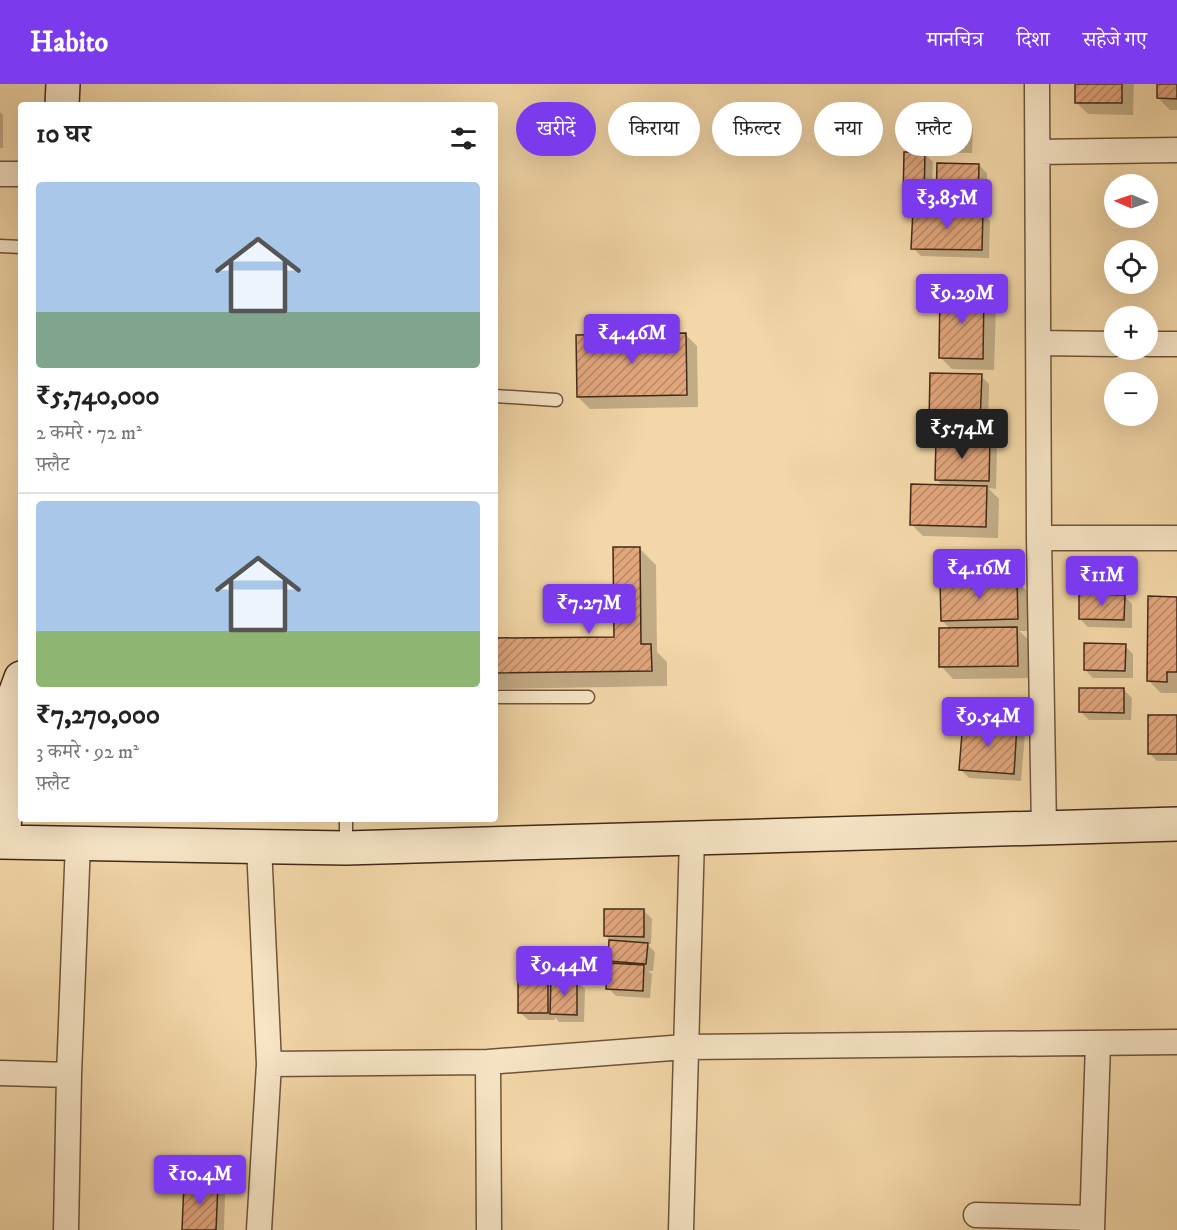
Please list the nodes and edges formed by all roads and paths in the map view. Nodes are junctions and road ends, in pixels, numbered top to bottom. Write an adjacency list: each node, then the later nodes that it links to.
1 (63, 84): 3 (main road)
2 (1037, 84): 5 (street)
3 (62, 102)
4 (1177, 150): 5 (street)
5 (1038, 152): 10 (street)
6 (0, 174): 7 (street)
7 (18, 174)
8 (0, 246): 9 (lane)
9 (18, 247)
10 (1039, 343): 11 (street); 16 (street)
11 (1104, 344)
12 (1158, 344): 13 (street)
13 (1177, 344)
14 (498, 396): 15 (lane)
15 (556, 400)
16 (1039, 538): 17 (street); 22 (street)
17 (1177, 538)
18 (498, 697): 19 (lane)
19 (588, 697)
20 (18, 700): 26 (main road)
21 (1177, 825): 22 (main road)
22 (1044, 829): 25 (main road)
23 (36, 831): 26 (main road); 27 (main road)
24 (346, 834): 25 (main road); 28 (main road)
25 (692, 837): 31 (street)
26 (2, 842)
27 (78, 842): 28 (main road); 35 (street)
28 (259, 846): 33 (street)
29 (1177, 1042): 30 (street)
30 (1098, 1043): 31 (street); 37 (street)
31 (685, 1047): 32 (street); 41 (street)
32 (488, 1062): 33 (street); 40 (street)
33 (269, 1064): 39 (street)
34 (0, 1072): 35 (street)
35 (69, 1075): 38 (street)
36 (976, 1215): 37 (street)
37 (1092, 1224)
38 (66, 1230)
39 (259, 1230)
40 (489, 1230)
41 (681, 1230)

